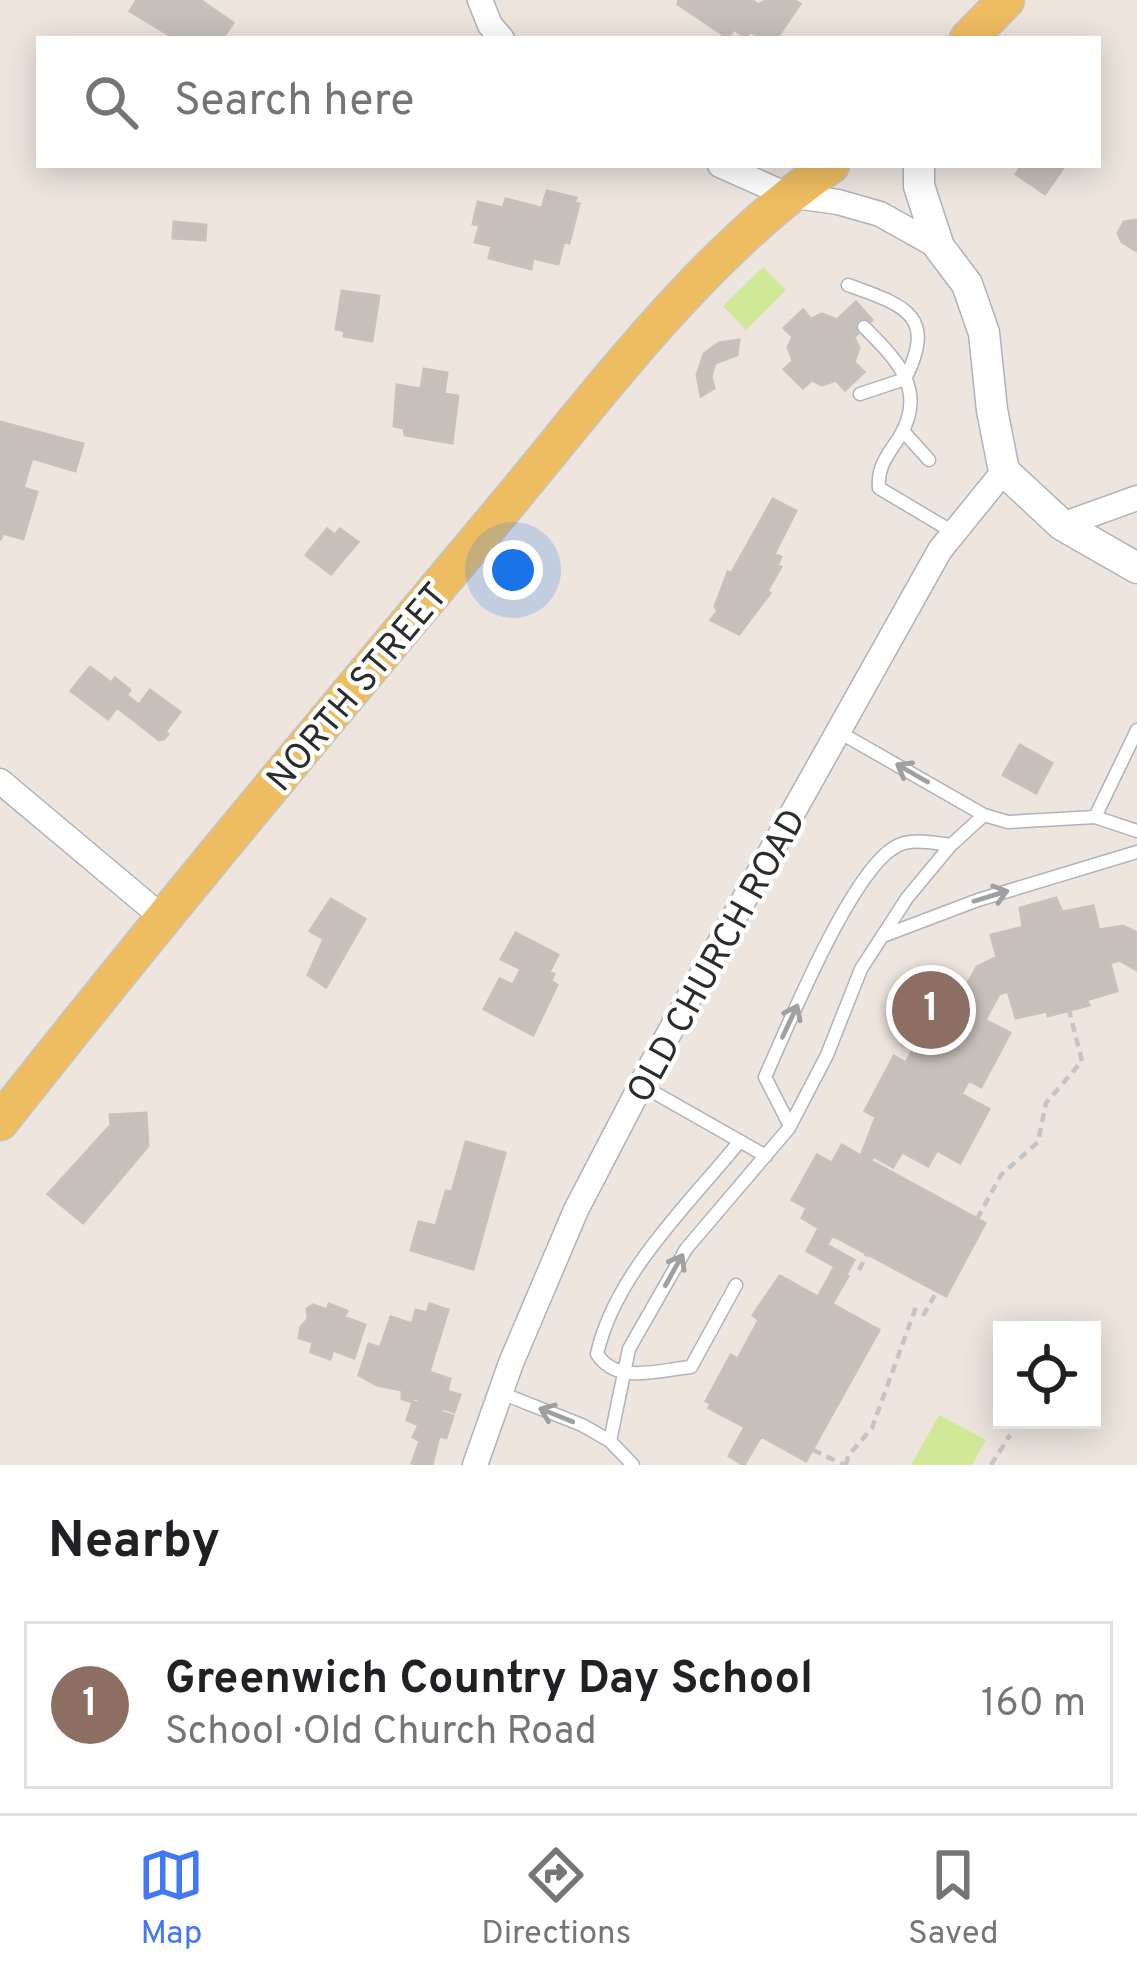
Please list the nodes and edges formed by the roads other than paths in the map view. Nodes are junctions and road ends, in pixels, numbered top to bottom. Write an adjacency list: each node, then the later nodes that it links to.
1 (480, 0): 3 (street)
2 (1006, 0): 4 (main road)
3 (499, 36)
4 (971, 36)
5 (727, 168): 8 (street)
6 (827, 168): 8 (main road, NORTH STREET)
7 (919, 168): 9 (street)
8 (787, 195): 9 (street); 29 (main road, NORTH STREET)
9 (940, 247): 16 (street)
10 (848, 285): 12 (lane)
11 (864, 327): 12 (lane)
12 (905, 379): 13 (lane); 14 (lane)
13 (860, 394)
14 (903, 431): 15 (lane); 19 (lane)
15 (929, 460)
16 (1004, 471): 18 (street); 19 (street, OLD CHURCH ROAD)
17 (1137, 498): 18 (street)
18 (1062, 525): 20 (street)
19 (954, 533): 22 (street, OLD CHURCH ROAD)
20 (1137, 568)
21 (1137, 730): 25 (lane)
22 (839, 732): 24 (lane, one-way to 22); 31 (street, OLD CHURCH ROAD)
23 (0, 781): 29 (street)
24 (984, 815): 25 (lane); 27 (lane)
25 (1095, 817): 26 (lane)
26 (1137, 831)
27 (951, 844): 30 (lane); 33 (lane, one-way to 27)
28 (1137, 852): 30 (lane, one-way to 28)
29 (162, 916): 32 (main road, NORTH STREET)
30 (882, 936): 33 (lane)
31 (641, 1085): 34 (lane); 38 (street, OLD CHURCH ROAD)
32 (0, 1122)
33 (790, 1126): 35 (lane)
34 (740, 1142): 35 (lane); 37 (lane)
35 (766, 1156): 37 (lane, one-way to 35)
36 (736, 1285): 37 (lane)
37 (623, 1374): 39 (lane)
38 (501, 1393): 39 (lane, one-way to 38); 40 (street, OLD CHURCH ROAD)
39 (610, 1441): 41 (lane)
40 (475, 1465)
41 (633, 1465)

